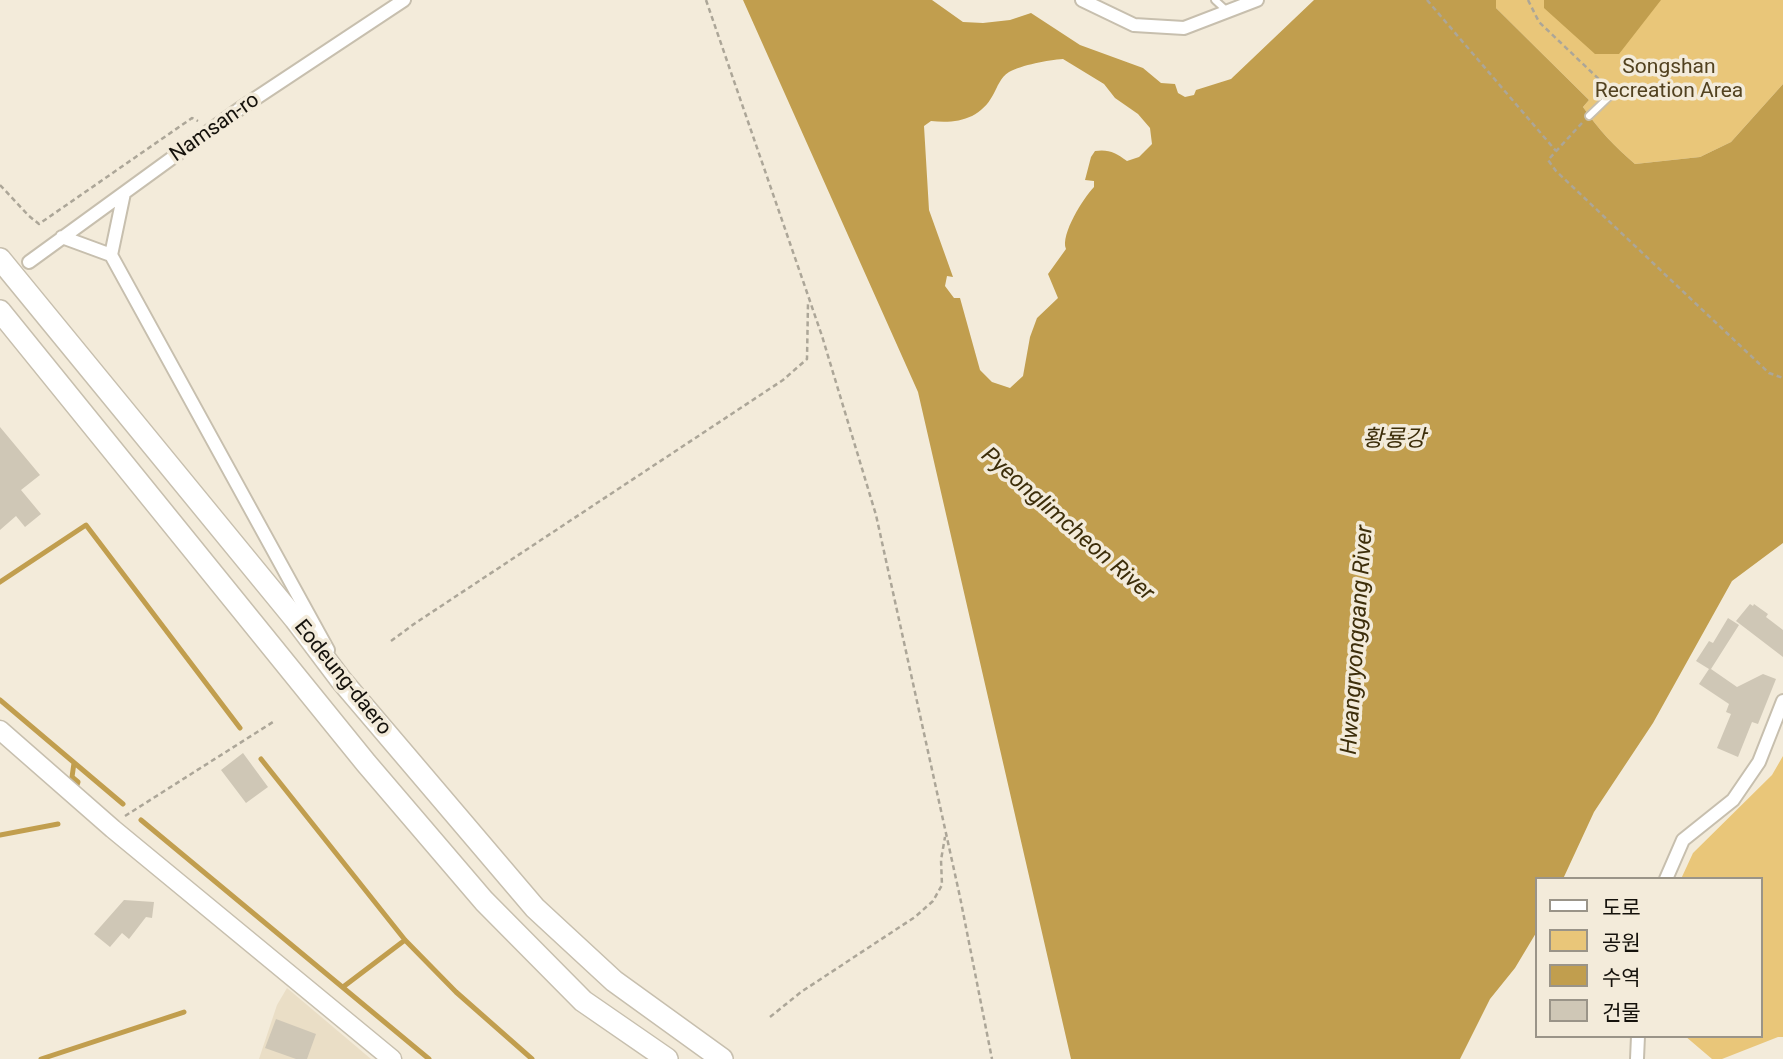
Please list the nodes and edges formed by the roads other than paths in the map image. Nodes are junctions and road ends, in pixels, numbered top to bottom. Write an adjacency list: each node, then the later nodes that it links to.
1 (404, 0): 8 (street, Namsan-ro)
2 (1082, 0): 5 (street)
3 (1215, 0): 5 (lane)
4 (1257, 0): 5 (street)
5 (1228, 12)
6 (1613, 93): 7 (lane)
7 (1589, 116)
8 (124, 193): 9 (street, Namsan-ro); 10 (street)
9 (62, 237): 10 (street); 12 (street, Namsan-ro)
10 (111, 255): 14 (street)
11 (0, 259): 14 (main road, Eodeung-daero)
12 (29, 262)
13 (0, 311): 20 (main road, Eodeung-daero)
14 (354, 696): 21 (main road, Eodeung-daero)
15 (1783, 701): 17 (street)
16 (0, 730): 19 (main road)
17 (1667, 877)
18 (1639, 1038): 22 (street)
19 (392, 1059)
20 (667, 1059)
21 (722, 1059)
22 (1637, 1059)

